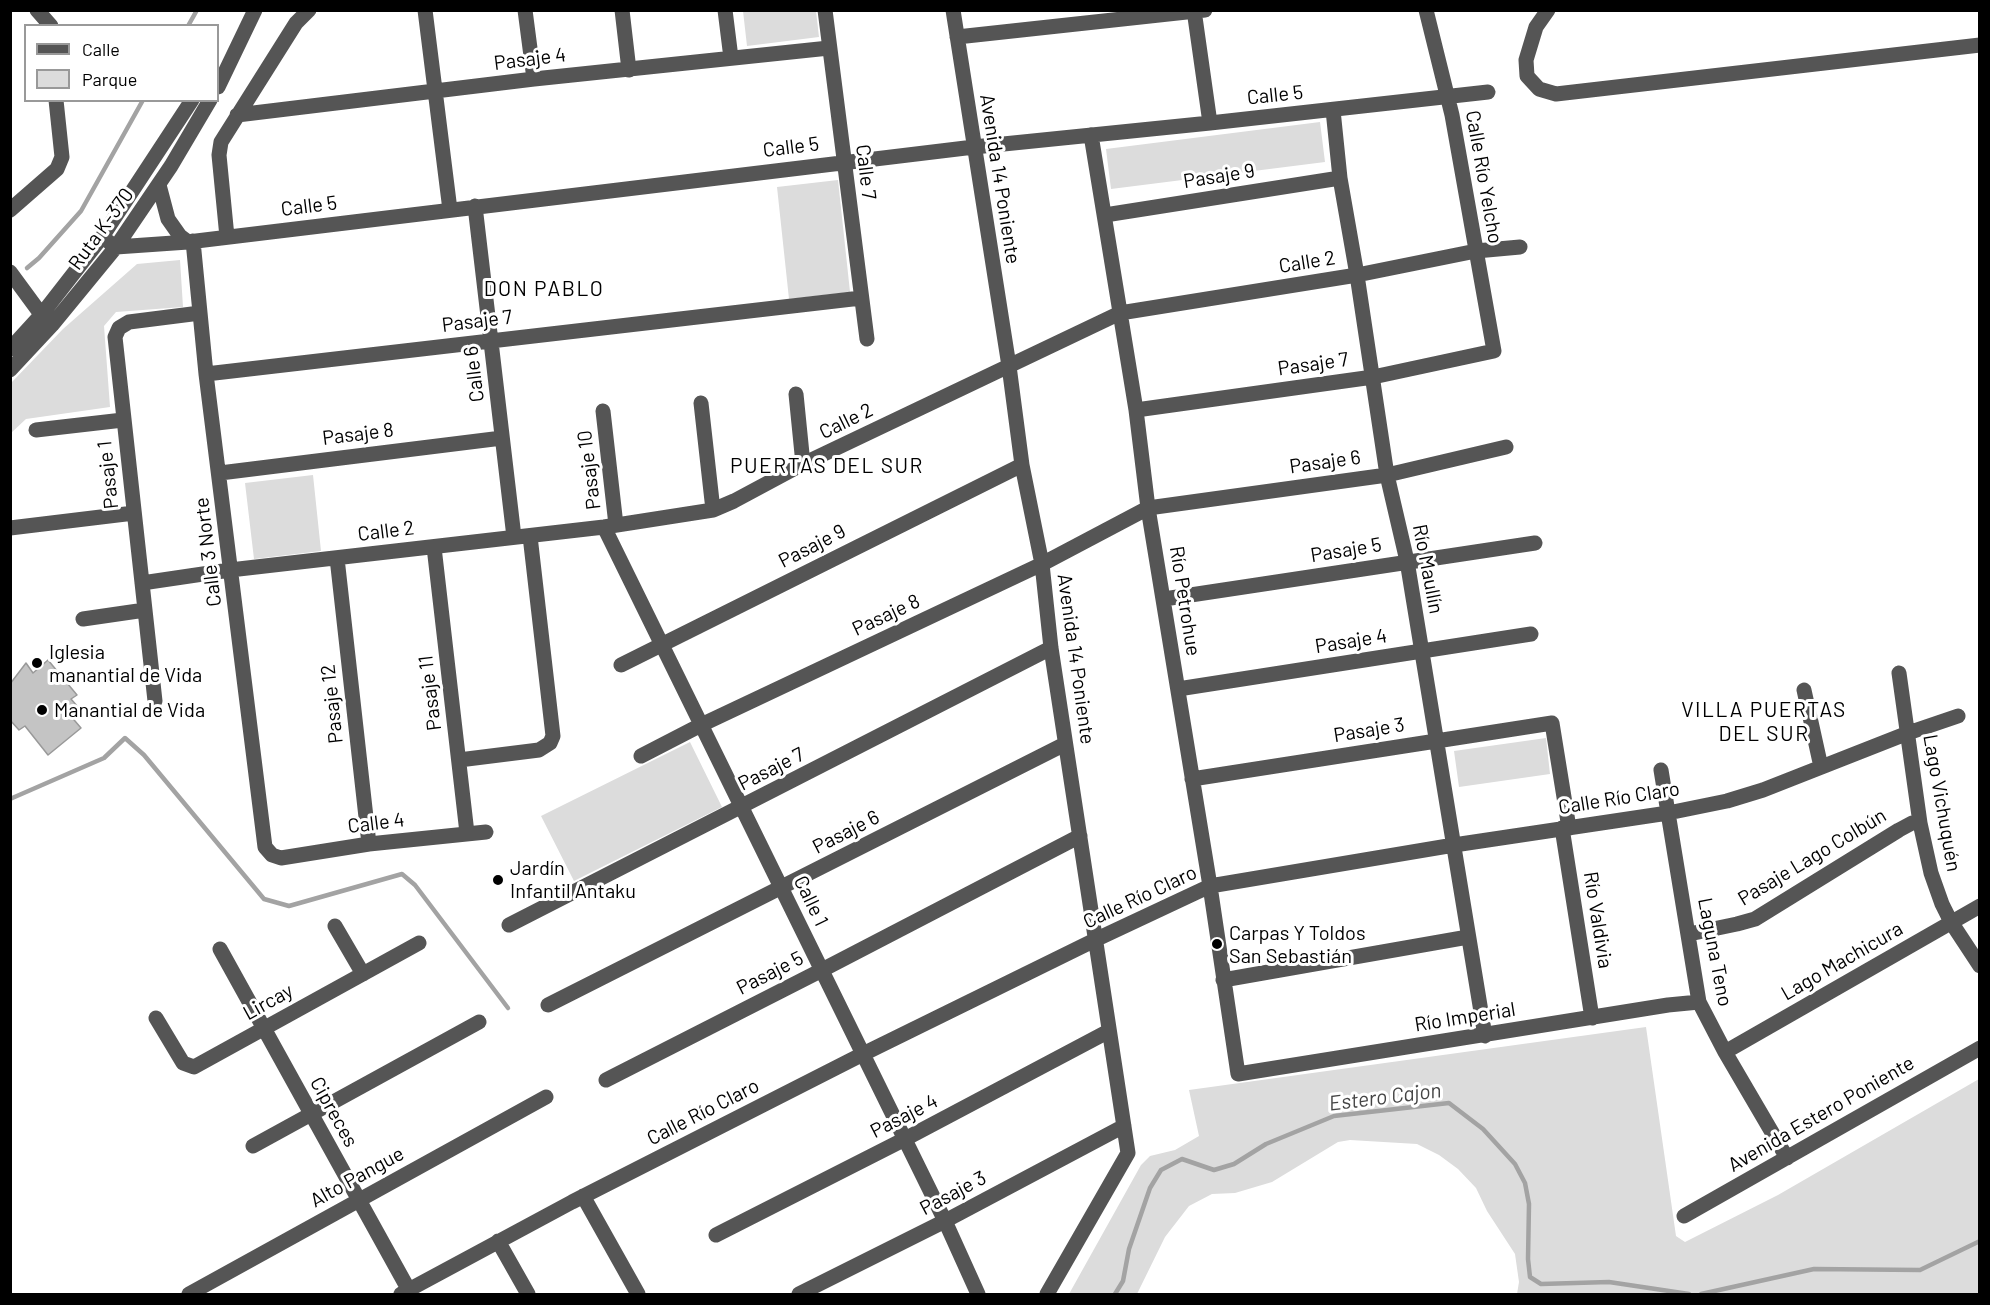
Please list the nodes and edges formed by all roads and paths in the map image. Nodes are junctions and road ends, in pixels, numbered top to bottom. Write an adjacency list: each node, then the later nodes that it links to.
1 (37, 10): 13 (street)
2 (254, 10): 18 (street); 21 (street)
3 (426, 10): 22 (street)
4 (525, 10): 20 (street)
5 (622, 10): 19 (street)
6 (725, 10): 17 (street)
7 (825, 10): 16 (street, Calle 7)
8 (953, 10): 14 (street, Avenida 14 Poniente)
9 (1426, 10): 24 (street, Calle Río Yelcho)
10 (1548, 10): 15 (street)
11 (308, 11): 29 (street)
12 (1198, 11): 14 (street); 30 (street)
13 (49, 24)
14 (957, 37): 32 (street, Avenida 14 Poniente)
15 (1980, 45)
16 (829, 48): 17 (street, Pasaje 4); 33 (street, Calle 7)
17 (731, 58): 19 (street, Pasaje 4)
18 (219, 62)
19 (629, 69): 20 (street, Pasaje 4)
20 (534, 79): 22 (street, Pasaje 4)
21 (219, 85)
22 (436, 92): 29 (street, Pasaje 4); 38 (street)
23 (1488, 92): 24 (street, Calle 5)
24 (1448, 97): 28 (street, Calle 5); 45 (street, Calle Río Yelcho)
25 (56, 102): 37 (street)
26 (191, 102): 40 (street, Ruta K-370)
27 (209, 102): 35 (street, Ruta K-370)
28 (1333, 110): 30 (street, Calle 5); 34 (street, Río Maullín)
29 (237, 115): 41 (street)
30 (1210, 123): 31 (street, Calle 5)
31 (1091, 135): 32 (street, Calle 5); 39 (street, Río Petrohue)
32 (974, 147): 33 (street, Calle 5); 57 (street, Avenida 14 Poniente)
33 (844, 162): 36 (street, Calle 5); 48 (street, Calle 7)
34 (1340, 178): 39 (street, Pasaje 9); 47 (street, Río Maullín)
35 (159, 184): 42 (street); 43 (street, Ruta K-370)
36 (475, 206): 38 (street, Calle 5); 54 (street, Calle 6)
37 (10, 210)
38 (450, 210): 41 (street, Calle 5)
39 (1105, 215): 50 (street, Río Petrohue)
40 (102, 237): 43 (street); 51 (street, Ruta K-370)
41 (227, 237): 42 (street, Calle 5)
42 (191, 241): 43 (street, Calle 5); 49 (street, Calle 3 Norte)
43 (116, 247): 52 (street, Ruta K-370)
44 (1520, 247): 45 (street, Calle 2)
45 (1476, 252): 47 (street, Calle 2); 56 (street, Calle Río Yelcho)
46 (10, 272): 51 (street)
47 (1357, 275): 50 (street, Calle 2); 60 (street, Río Maullín)
48 (861, 298): 53 (street, Calle 7); 54 (street, Pasaje 7)
49 (200, 313): 59 (street, Calle 3 Norte); 65 (street, Pasaje 1)
50 (1120, 313): 57 (street, Calle 2); 63 (street, Río Petrohue)
51 (42, 314): 52 (street); 55 (street, Ruta K-370)
52 (49, 329): 58 (street, Ruta K-370)
53 (867, 339)
54 (491, 340): 59 (street, Pasaje 7); 67 (street, Calle 6)
55 (10, 349)
56 (1494, 351): 60 (street, Pasaje 7)
57 (1009, 366): 69 (street, Calle 2); 70 (street, Avenida 14 Poniente)
58 (10, 370)
59 (206, 374): 71 (street, Calle 3 Norte)
60 (1372, 377): 63 (street, Pasaje 7); 72 (street, Río Maullín)
61 (796, 394): 69 (street)
62 (701, 403): 74 (street)
63 (1136, 410): 73 (street, Río Petrohue)
64 (603, 411): 76 (street, Pasaje 10)
65 (123, 420): 66 (street); 75 (street, Pasaje 1)
66 (36, 430)
67 (502, 438): 71 (street, Pasaje 8); 78 (street, Calle 6)
68 (1506, 447): 72 (street, Pasaje 6)
69 (803, 464): 74 (street, Calle 2)
70 (1022, 465): 83 (street, Avenida 14 Poniente); 90 (street, Pasaje 9)
71 (220, 473): 84 (street, Calle 3 Norte)
72 (1387, 475): 73 (street, Pasaje 6); 82 (street, Río Maullín)
73 (1148, 508): 83 (street, Pasaje 8); 86 (street, Río Petrohue)
74 (713, 510): 76 (street, Calle 2)
75 (134, 513): 77 (street); 85 (street, Pasaje 1)
76 (610, 526): 78 (street, Calle 2); 90 (street, Calle 1)
77 (10, 528)
78 (522, 536): 80 (street, Calle 2); 105 (street, Calle 6)
79 (1535, 543): 82 (street, Pasaje 5)
80 (434, 547): 81 (street, Calle 2); 105 (street, Pasaje 11)
81 (337, 558): 84 (street, Calle 2); 116 (street, Pasaje 12)
82 (1407, 561): 86 (street, Pasaje 5); 92 (street, Río Maullín)
83 (1042, 564): 91 (street, Avenida 14 Poniente); 100 (street, Pasaje 8)
84 (230, 570): 85 (street, Calle 2); 118 (street, Calle 3 Norte)
85 (142, 583): 87 (street, Pasaje 1)
86 (1164, 599): 95 (street, Río Petrohue)
87 (145, 610): 88 (street); 97 (street, Pasaje 1)
88 (83, 619)
89 (1531, 634): 92 (street, Pasaje 4)
90 (662, 645): 93 (street, Pasaje 9); 100 (street, Calle 1)
91 (1051, 648): 103 (street, Avenida 14 Poniente); 109 (street, Pasaje 7)
92 (1422, 651): 95 (street, Pasaje 4); 102 (street, Río Maullín)
93 (621, 665)
94 (1899, 673): 101 (street, Lago Vichuquén)
95 (1178, 689): 108 (street, Río Petrohue)
96 (1804, 690): 106 (street)
97 (155, 701)
98 (1958, 716): 101 (street, Calle Río Claro)
99 (1552, 723): 102 (street, Pasaje 3); 112 (street, Río Valdivia)
100 (701, 725): 104 (street, Pasaje 8); 109 (street, Calle 1)
101 (1908, 733): 106 (street, Calle Río Claro); 111 (street, Lago Vichuquén)
102 (1437, 741): 108 (street, Pasaje 3); 117 (street, Río Maullín)
103 (1065, 744): 115 (street, Avenida 14 Poniente); 120 (street, Pasaje 6)
104 (641, 756)
105 (459, 760): 114 (street, Pasaje 11)
106 (1821, 767): 110 (street, Calle Río Claro)
107 (1661, 770): 110 (street, Laguna Teno)
108 (1192, 779): 119 (street, Río Petrohue)
109 (742, 807): 120 (street, Calle 1); 123 (street, Pasaje 7)
110 (1668, 813): 112 (street, Calle Río Claro); 125 (street, Laguna Teno)
111 (1920, 823): 122 (street, Lago Vichuquén); 125 (street, Pasaje Lago Colbún)
112 (1566, 828): 117 (street, Calle Río Claro); 137 (street, Río Valdivia)
113 (486, 832): 114 (street, Calle 4)
114 (467, 833): 116 (street, Calle 4)
115 (1080, 836): 127 (street, Avenida 14 Poniente); 131 (street, Pasaje 5)
116 (369, 844): 118 (street, Calle 4)
117 (1454, 845): 119 (street, Calle Río Claro); 126 (street, Río Maullín)
118 (272, 855)
119 (1210, 886): 127 (street, Calle Río Claro); 133 (street, Río Petrohue)
120 (781, 888): 131 (street, Calle 1); 135 (street, Pasaje 6)
121 (1980, 906): 122 (street, Lago Machicura)
122 (1951, 922): 130 (street, Lago Vichuquén); 143 (street, Lago Machicura)
123 (508, 925)
124 (335, 926): 132 (street)
125 (1689, 934): 134 (street, Laguna Teno)
126 (1468, 938): 133 (street); 141 (street, Río Maullín)
127 (1097, 939): 140 (street, Avenida 14 Poniente); 144 (street, Calle Río Claro)
128 (419, 943): 132 (street, Lircay)
129 (220, 949): 139 (street, Cipreces)
130 (1980, 966)
131 (822, 970): 144 (street, Calle 1); 146 (street, Pasaje 5)
132 (363, 974): 139 (street, Lircay)
133 (1223, 980): 145 (street, Río Petrohue)
134 (1699, 1002): 137 (street, Río Imperial); 143 (street, Laguna Teno)
135 (548, 1005)
136 (156, 1018): 139 (street, Lircay)
137 (1592, 1018): 141 (street, Río Imperial)
138 (479, 1022): 148 (street)
139 (264, 1029): 148 (street, Cipreces)
140 (1109, 1031): 149 (street, Avenida 14 Poniente); 150 (street, Pasaje 4)
141 (1485, 1036): 145 (street, Río Imperial)
142 (1980, 1048): 152 (street, Avenida Estero Poniente)
143 (1725, 1052): 152 (street, Laguna Teno)
144 (863, 1054): 150 (street, Calle 1); 153 (street, Calle Río Claro)
145 (1238, 1074)
146 (606, 1080)
147 (546, 1097): 154 (street, Alto Pangue)
148 (311, 1113): 151 (street); 154 (street, Cipreces)
149 (1124, 1126): 156 (street, Pasaje 3); 165 (street, Avenida 14 Poniente)
150 (905, 1139): 156 (street, Calle 1); 157 (street, Pasaje 4)
151 (253, 1146)
152 (1787, 1158): 155 (street, Avenida Estero Poniente)
153 (583, 1196): 158 (street, Calle Río Claro); 162 (street)
154 (359, 1200): 159 (street, Cipreces); 160 (street, Alto Pangue)
155 (1684, 1216)
156 (945, 1221): 163 (street, Pasaje 3); 164 (street, Calle 1)
157 (716, 1235)
158 (498, 1241): 159 (street, Calle Río Claro); 161 (street)
159 (407, 1293)
160 (189, 1294)
161 (528, 1294)
162 (638, 1294)
163 (799, 1294)
164 (978, 1294)
165 (1047, 1294)

